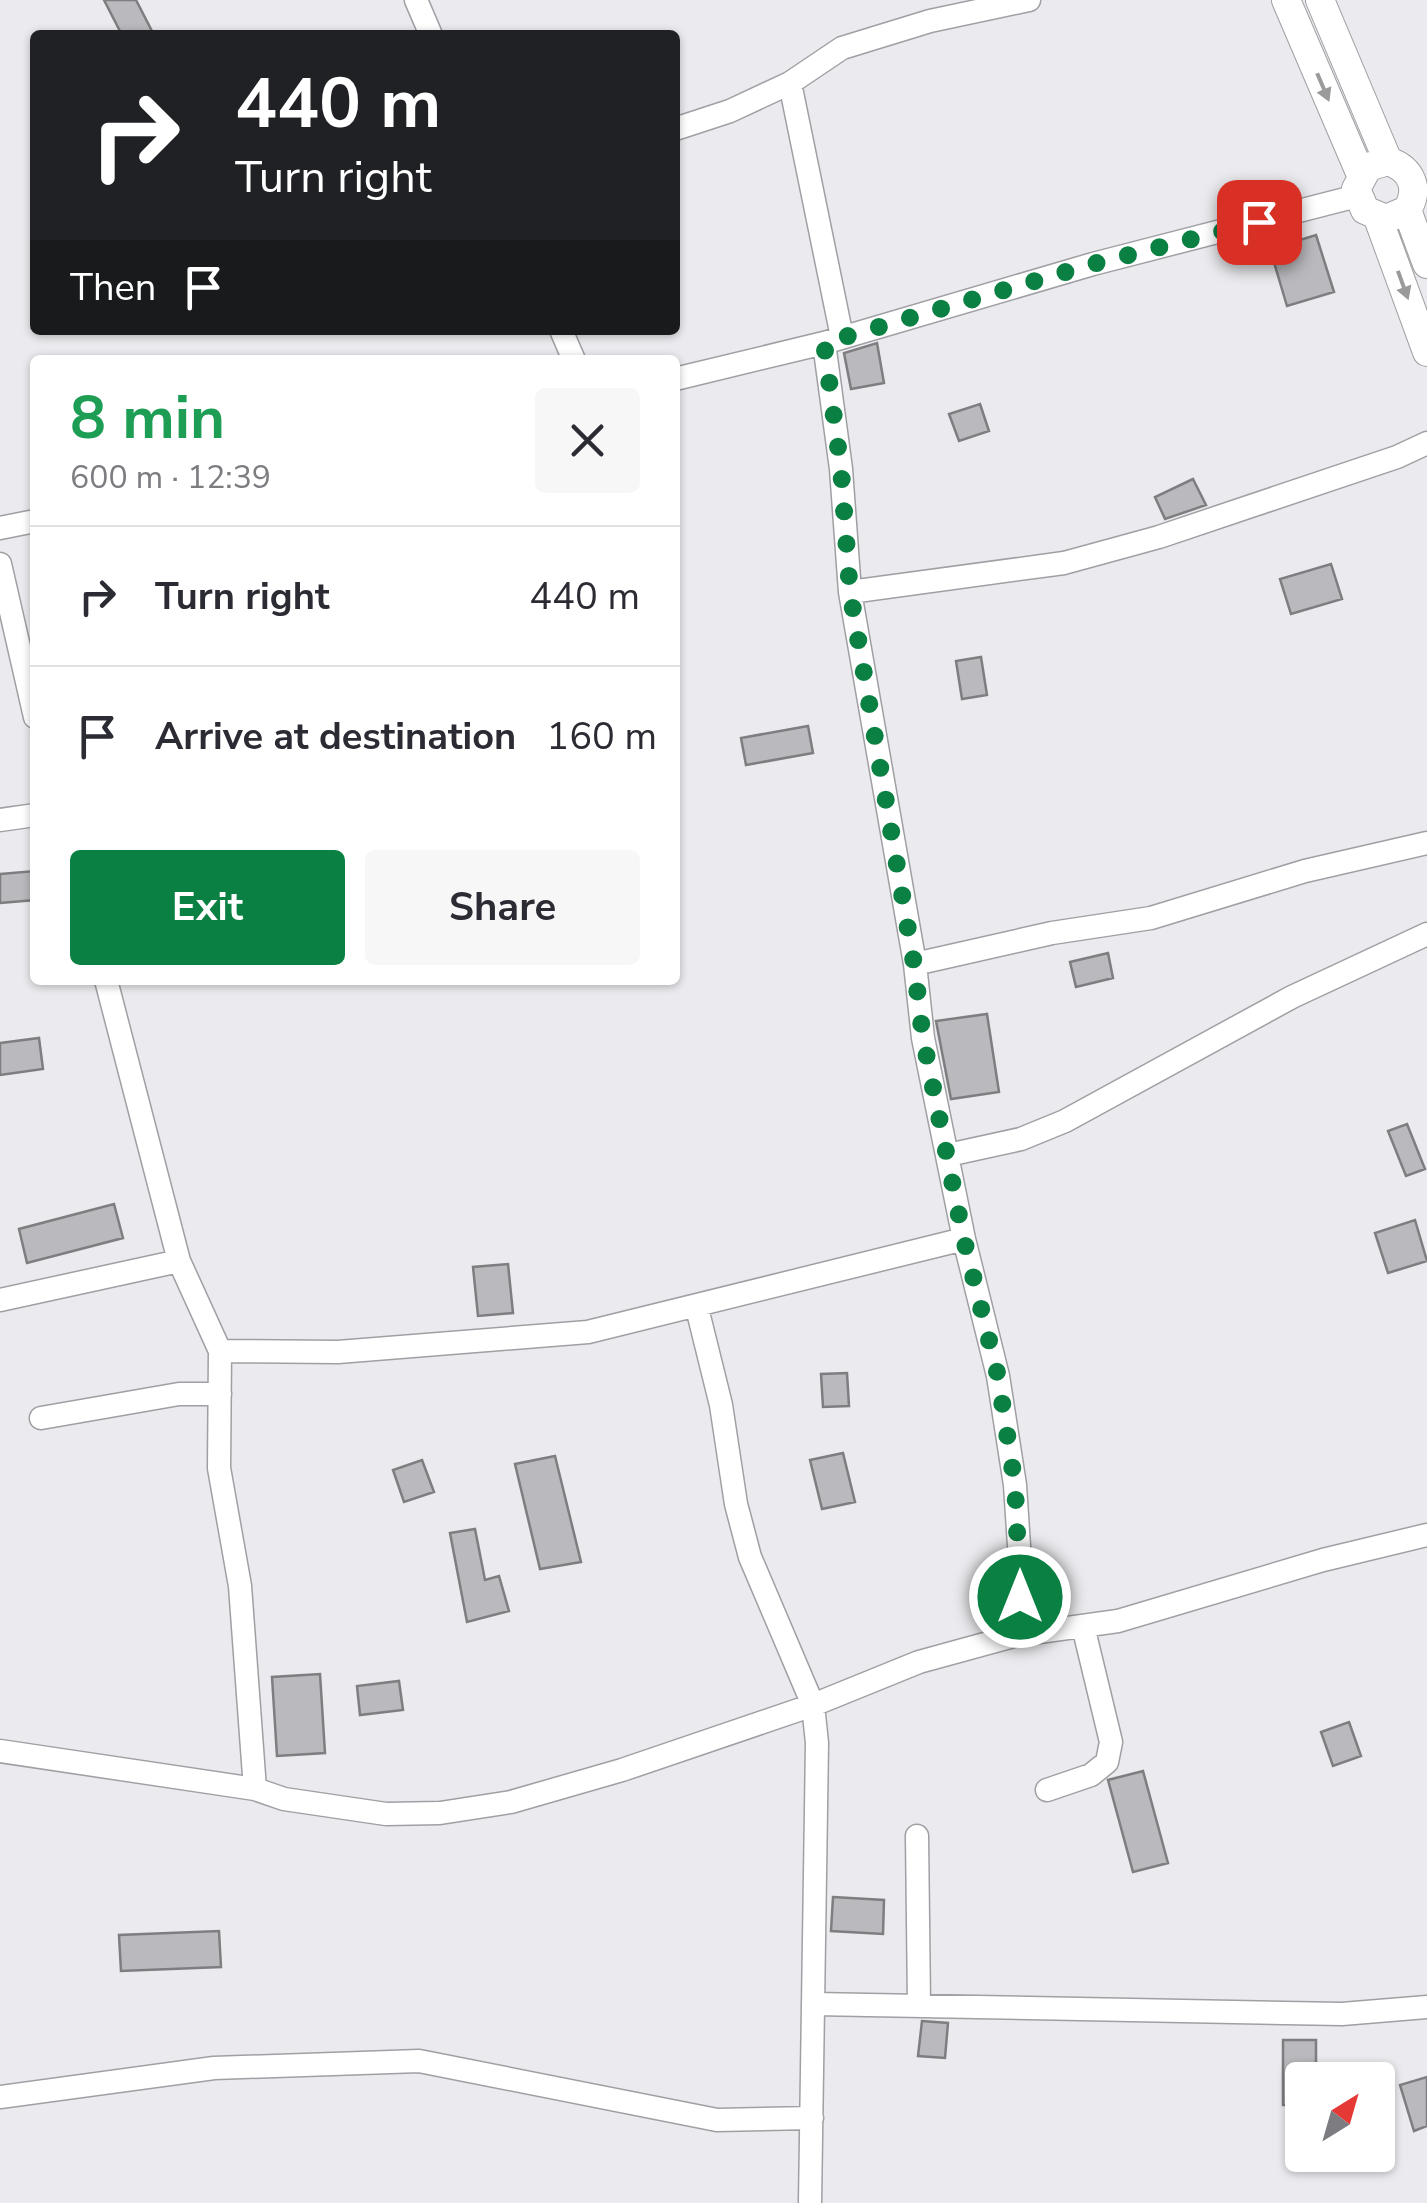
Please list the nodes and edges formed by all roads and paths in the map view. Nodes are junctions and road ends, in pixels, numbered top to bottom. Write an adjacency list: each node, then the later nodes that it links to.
1 (416, 0): 5 (street)
2 (1029, 0): 6 (street)
3 (1286, 0): 9 (main road, one-way to 9)
4 (1320, 0): 8 (main road)
5 (430, 30)
6 (790, 83): 7 (street); 13 (street)
7 (680, 126)
8 (1388, 161): 9 (main road); 10 (main road)
9 (1359, 185): 11 (main road); 13 (street)
10 (1417, 194): 11 (main road); 12 (main road)
11 (1378, 218): 14 (main road, one-way to 14)
12 (1427, 264)
13 (833, 340): 15 (street); 20 (street)
14 (1427, 352)
15 (680, 378)
16 (1427, 443): 20 (street)
17 (30, 522): 18 (street)
18 (0, 528)
19 (0, 564): 21 (street)
20 (850, 592): 26 (street)
21 (30, 695)
22 (30, 816): 23 (street)
23 (0, 820)
24 (1427, 842): 26 (street)
25 (1427, 934): 28 (street)
26 (914, 964): 28 (street)
27 (107, 985): 30 (street)
28 (948, 1154): 29 (street)
29 (964, 1240): 32 (street); 38 (street)
30 (179, 1261): 31 (street); 33 (street)
31 (0, 1300)
32 (697, 1308): 33 (street); 39 (street)
33 (220, 1351): 34 (street)
34 (220, 1394): 35 (street); 41 (street)
35 (41, 1418)
36 (1427, 1534): 37 (street)
37 (1083, 1626): 38 (street); 42 (street)
38 (1016, 1635): 39 (street)
39 (813, 1705): 41 (street); 44 (street)
40 (0, 1751): 41 (street)
41 (254, 1789)
42 (1046, 1790)
43 (917, 1836): 45 (street)
44 (814, 2004): 45 (street); 48 (street)
45 (920, 2006): 46 (street)
46 (1427, 2007)
47 (0, 2096): 48 (street)
48 (812, 2118): 49 (street)
49 (810, 2203)

